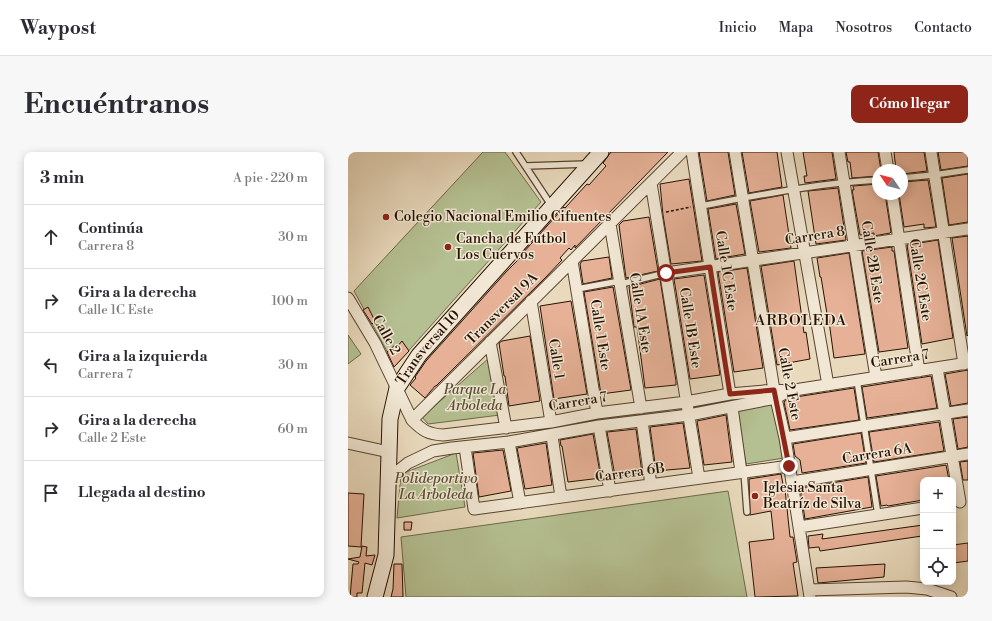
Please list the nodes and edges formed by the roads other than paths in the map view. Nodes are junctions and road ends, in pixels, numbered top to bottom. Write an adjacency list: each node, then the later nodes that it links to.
1 (516, 152): 12 (lane)
2 (601, 152): 10 (main road, Transversal 10)
3 (682, 152): 18 (street, Transversal 9A)
4 (692, 152): 23 (street, Calle 1C Este)
5 (735, 152): 20 (street, Calle 2 Este)
6 (787, 152): 19 (street)
7 (839, 152): 17 (street, Calle 2B Este)
8 (885, 152): 11 (street)
9 (931, 152): 14 (street)
10 (590, 164): 12 (lane); 22 (main road, Transversal 10)
11 (887, 164)
12 (526, 166): 22 (lane)
13 (968, 170): 14 (lane)
14 (934, 175): 15 (lane); 26 (street)
15 (908, 177)
16 (872, 180): 17 (lane)
17 (844, 182): 19 (lane); 28 (street, Calle 2B Este)
18 (651, 183): 24 (street, Transversal 9A); 33 (street, Calle 1B Este)
19 (793, 189): 20 (lane); 29 (street)
20 (743, 198): 23 (lane); 30 (street, Calle 2 Este)
21 (893, 200): 27 (street, Calle 2C Este)
22 (552, 206): 45 (main road, Transversal 10)
23 (701, 206): 32 (street, Calle 1C Este)
24 (610, 224): 31 (street, Transversal 9A); 34 (street, Calle 1A Este)
25 (968, 228): 26 (street, Carrera 8)
26 (943, 231): 27 (street, Carrera 8); 39 (street)
27 (899, 238): 28 (street, Carrera 8); 41 (street, Calle 2C Este)
28 (854, 245): 29 (street, Carrera 8); 42 (street, Calle 2B Este)
29 (805, 252): 30 (street, Carrera 8); 44 (street)
30 (753, 260): 32 (street, Carrera 8); 47 (street, Calle 2 Este)
31 (572, 261): 35 (street, Calle 1 Este); 37 (street, Transversal 9A)
32 (710, 267): 33 (street, Carrera 8); 46 (street, Calle 1C Este)
33 (666, 273): 34 (lane); 48 (street, Calle 1B Este)
34 (620, 282): 35 (lane); 50 (street, Calle 1A Este)
35 (577, 289): 52 (street, Calle 1 Este)
36 (348, 298): 45 (street, Calle 2)
37 (531, 301): 38 (street, Transversal 9A); 57 (street, Calle 1)
38 (490, 342): 55 (street, Transversal 9A); 60 (street)
39 (966, 364): 40 (street, Carrera 7)
40 (937, 368): 41 (street, Carrera 7); 54 (street)
41 (919, 371): 42 (street, Carrera 7)
42 (876, 377): 43 (street, Carrera 7)
43 (857, 380): 44 (street, Carrera 7); 59 (lane)
44 (828, 385): 47 (street, Carrera 7)
45 (397, 388): 55 (street, Carrera 7); 66 (main road, Transversal 10)
46 (730, 394): 47 (street, Carrera 7); 48 (street, Carrera 7)
47 (775, 394): 49 (street, Carrera 7); 62 (street, Calle 2 Este)
48 (686, 402): 50 (street, Carrera 7); 53 (street, Calle 1B Este)
49 (732, 407): 53 (street, Carrera 7); 71 (street)
50 (641, 408): 52 (street, Carrera 7)
51 (968, 410): 54 (street)
52 (597, 413): 57 (street, Carrera 7)
53 (689, 414): 56 (street, Carrera 7); 73 (street, Calle 1B Este)
54 (945, 414): 59 (street); 68 (street)
55 (412, 420): 60 (street, Carrera 7)
56 (642, 421): 58 (street, Carrera 7); 75 (street)
57 (551, 422): 60 (street, Carrera 7)
58 (599, 426): 61 (street, Carrera 7); 76 (street)
59 (864, 426): 62 (street); 70 (lane)
60 (506, 428)
61 (552, 436): 63 (street, Carrera 7); 77 (street)
62 (784, 438): 69 (street, Calle 2 Este)
63 (509, 442): 65 (street, Carrera 7); 79 (street)
64 (348, 443): 66 (street)
65 (465, 447): 72 (street, Carrera 7); 79 (street, Carrera 6B)
66 (389, 452): 72 (main road, Transversal 10)
67 (968, 454): 68 (street, Carrera 6A)
68 (952, 457): 70 (street, Carrera 6A); 78 (street)
69 (789, 466): 71 (street, Carrera 6B); 74 (street, Calle 2 Este)
70 (870, 470): 74 (street, Carrera 6A); 82 (lane)
71 (742, 472): 73 (street, Carrera 6B); 81 (lane)
72 (388, 478): 85 (main road, Transversal 10)
73 (699, 478): 75 (street, Carrera 6B)
74 (792, 482): 83 (street, Calle 2 Este)
75 (651, 485): 76 (street, Carrera 6B)
76 (610, 491): 77 (street, Carrera 6B)
77 (561, 497): 79 (street, Carrera 6B)
78 (960, 502)
79 (520, 503)
80 (920, 508): 82 (street)
81 (747, 512)
82 (878, 515): 83 (street)
83 (799, 527): 84 (street, Calle 2 Este)
84 (809, 594): 86 (street)
85 (375, 597)
86 (951, 597)

